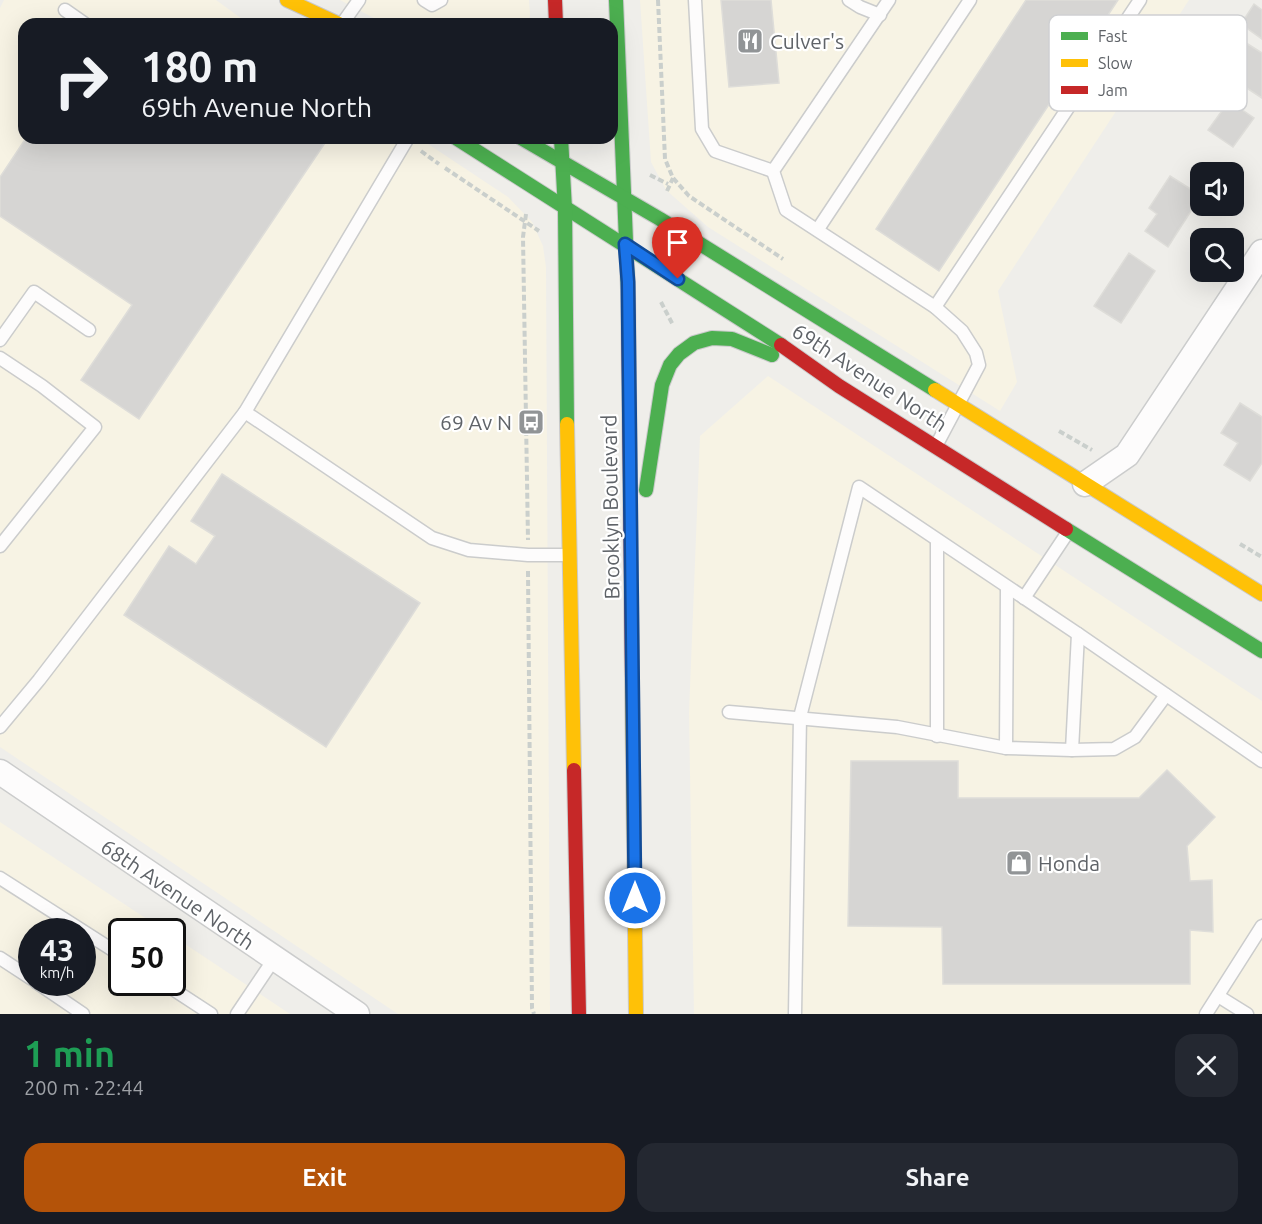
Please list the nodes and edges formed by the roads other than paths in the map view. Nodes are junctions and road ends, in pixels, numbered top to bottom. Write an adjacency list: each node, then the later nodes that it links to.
1 (287, 0): 16 (main road)
2 (358, 0): 17 (lane)
3 (424, 0): 4 (lane)
4 (441, 0)
5 (616, 0): 20 (main road, Brooklyn Boulevard)
6 (695, 0): 28 (lane)
7 (849, 0): 13 (lane)
8 (889, 0): 13 (lane)
9 (1140, 0): 14 (lane)
10 (555, 2): 18 (main road); 19 (main road)
11 (965, 2): 31 (lane)
12 (65, 10): 15 (lane)
13 (880, 15): 28 (lane)
14 (1130, 15)
15 (76, 18)
16 (328, 18)
17 (345, 18)
18 (546, 18)
19 (556, 18)
20 (617, 18)
21 (618, 56): 29 (main road, Brooklyn Boulevard)
22 (1066, 111): 34 (lane)
23 (405, 144): 40 (lane)
24 (465, 144): 30 (main road, 69th Avenue North)
25 (531, 144): 27 (main road, 69th Avenue North)
26 (561, 144): 27 (main road, Brooklyn Boulevard)
27 (561, 163): 29 (main road, 69th Avenue North); 30 (main road, Brooklyn Boulevard)
28 (773, 171): 31 (lane)
29 (623, 197): 32 (main road, Brooklyn Boulevard); 39 (main road, 69th Avenue North)
30 (565, 209): 32 (main road, 69th Avenue North); 46 (main road, Brooklyn Boulevard)
31 (818, 229): 34 (lane)
32 (625, 244): 38 (main road, 69th Avenue North); 47 (main road, Brooklyn Boulevard)
33 (1262, 252): 42 (street)
34 (935, 306): 39 (lane)
35 (89, 330): 36 (lane)
36 (0, 340)
37 (0, 358): 45 (lane)
38 (839, 386): 41 (main road, 69th Avenue North); 47 (main road)
39 (958, 405): 41 (lane); 42 (main road, 69th Avenue North)
40 (245, 412): 46 (lane); 56 (lane)
41 (937, 446): 43 (main road, 69th Avenue North)
42 (1085, 484): 49 (main road, 69th Avenue North)
43 (1069, 531): 50 (lane); 52 (main road, 69th Avenue North)
44 (937, 540): 48 (lane); 55 (lane); 57 (lane)
45 (0, 546)
46 (569, 555): 75 (main road, Brooklyn Boulevard)
47 (632, 574): 76 (main road, Brooklyn Boulevard)
48 (1007, 586): 50 (lane); 58 (lane)
49 (1262, 594)
50 (1023, 598): 51 (lane)
51 (1078, 634): 53 (lane); 59 (lane)
52 (1262, 651)
53 (1166, 695): 59 (lane); 60 (lane)
54 (729, 712): 55 (lane)
55 (800, 717): 57 (lane); 77 (lane)
56 (0, 727)
57 (937, 736): 58 (lane)
58 (1006, 748): 59 (lane)
59 (1072, 750)
60 (1262, 761)
61 (0, 772): 66 (street, 68th Avenue North)
62 (0, 878): 64 (lane)
63 (1260, 933): 70 (lane)
64 (108, 947)
65 (0, 958): 67 (lane)
66 (274, 959): 73 (lane); 74 (street, 68th Avenue North)
67 (18, 970)
68 (57, 996): 71 (lane)
69 (183, 996): 72 (lane)
70 (1218, 996): 78 (lane); 79 (lane)
71 (83, 1014)
72 (211, 1014)
73 (237, 1014)
74 (357, 1014)
75 (579, 1014)
76 (636, 1014)
77 (795, 1014)
78 (1206, 1014)
79 (1247, 1014)

